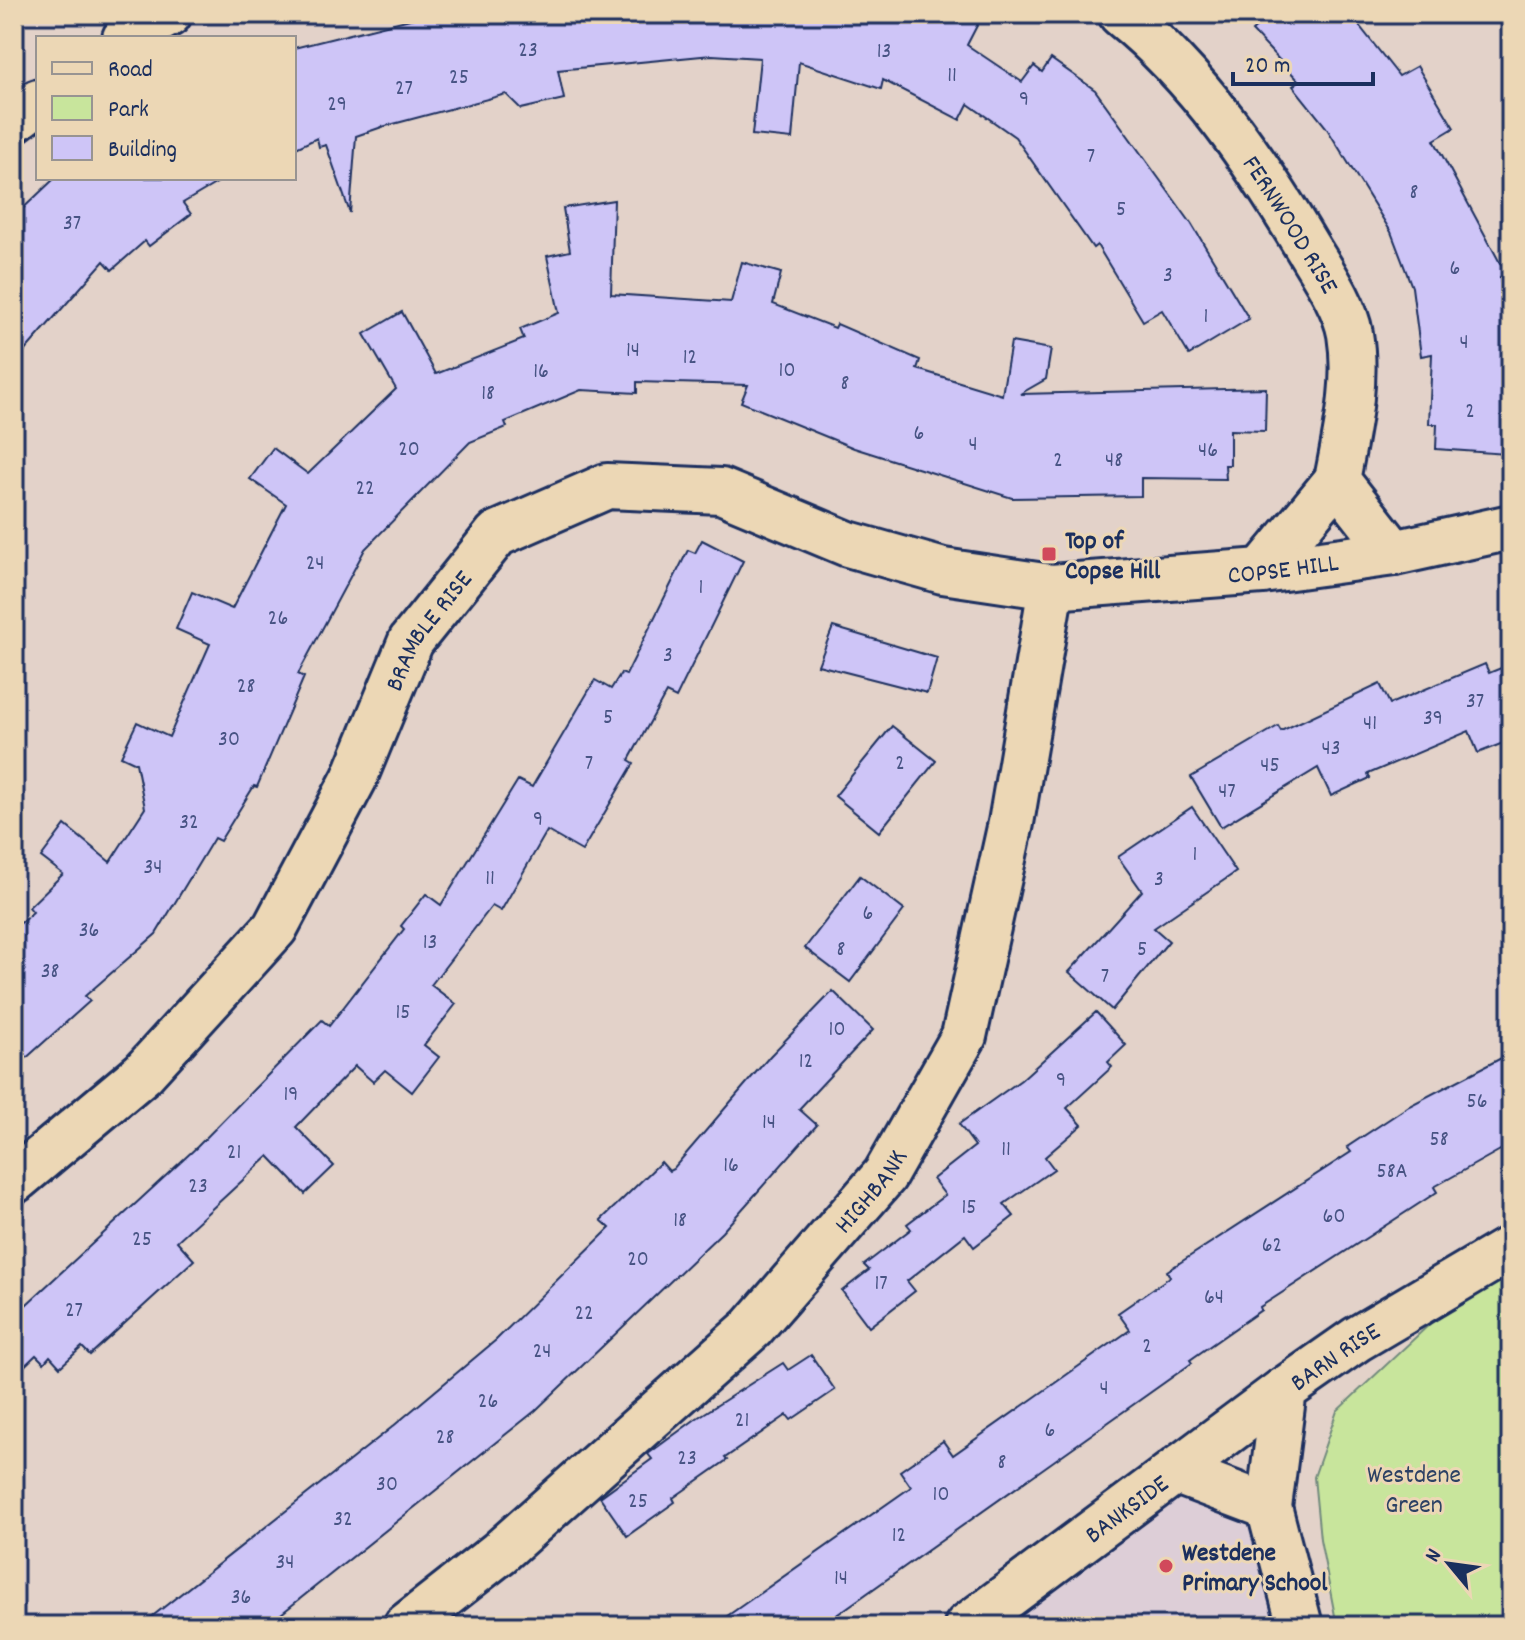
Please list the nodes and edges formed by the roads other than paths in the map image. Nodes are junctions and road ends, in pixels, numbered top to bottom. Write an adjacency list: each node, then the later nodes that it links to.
1 (169, 14): 3 (street)
2 (1121, 14): 6 (street, FERNWOOD RISE)
3 (129, 36)
4 (36, 104): 5 (street)
5 (14, 120)
6 (1337, 480): 8 (street); 9 (street, FERNWOOD RISE)
7 (1511, 527): 8 (street, COPSE HILL)
8 (1394, 553): 9 (street, COPSE HILL)
9 (1262, 571): 10 (street, COPSE HILL)
10 (1051, 587): 11 (street, BRAMBLE RISE); 16 (street, HIGHBANK)
11 (14, 1181)
12 (1511, 1248): 13 (street, BARN RISE)
13 (1284, 1390): 14 (street, BANKSIDE); 15 (street, BARN RISE)
14 (1177, 1472): 15 (street); 17 (street, BANKSIDE)
15 (1269, 1507): 18 (street, BARN RISE)
16 (406, 1626)
17 (967, 1626)
18 (1300, 1626)

